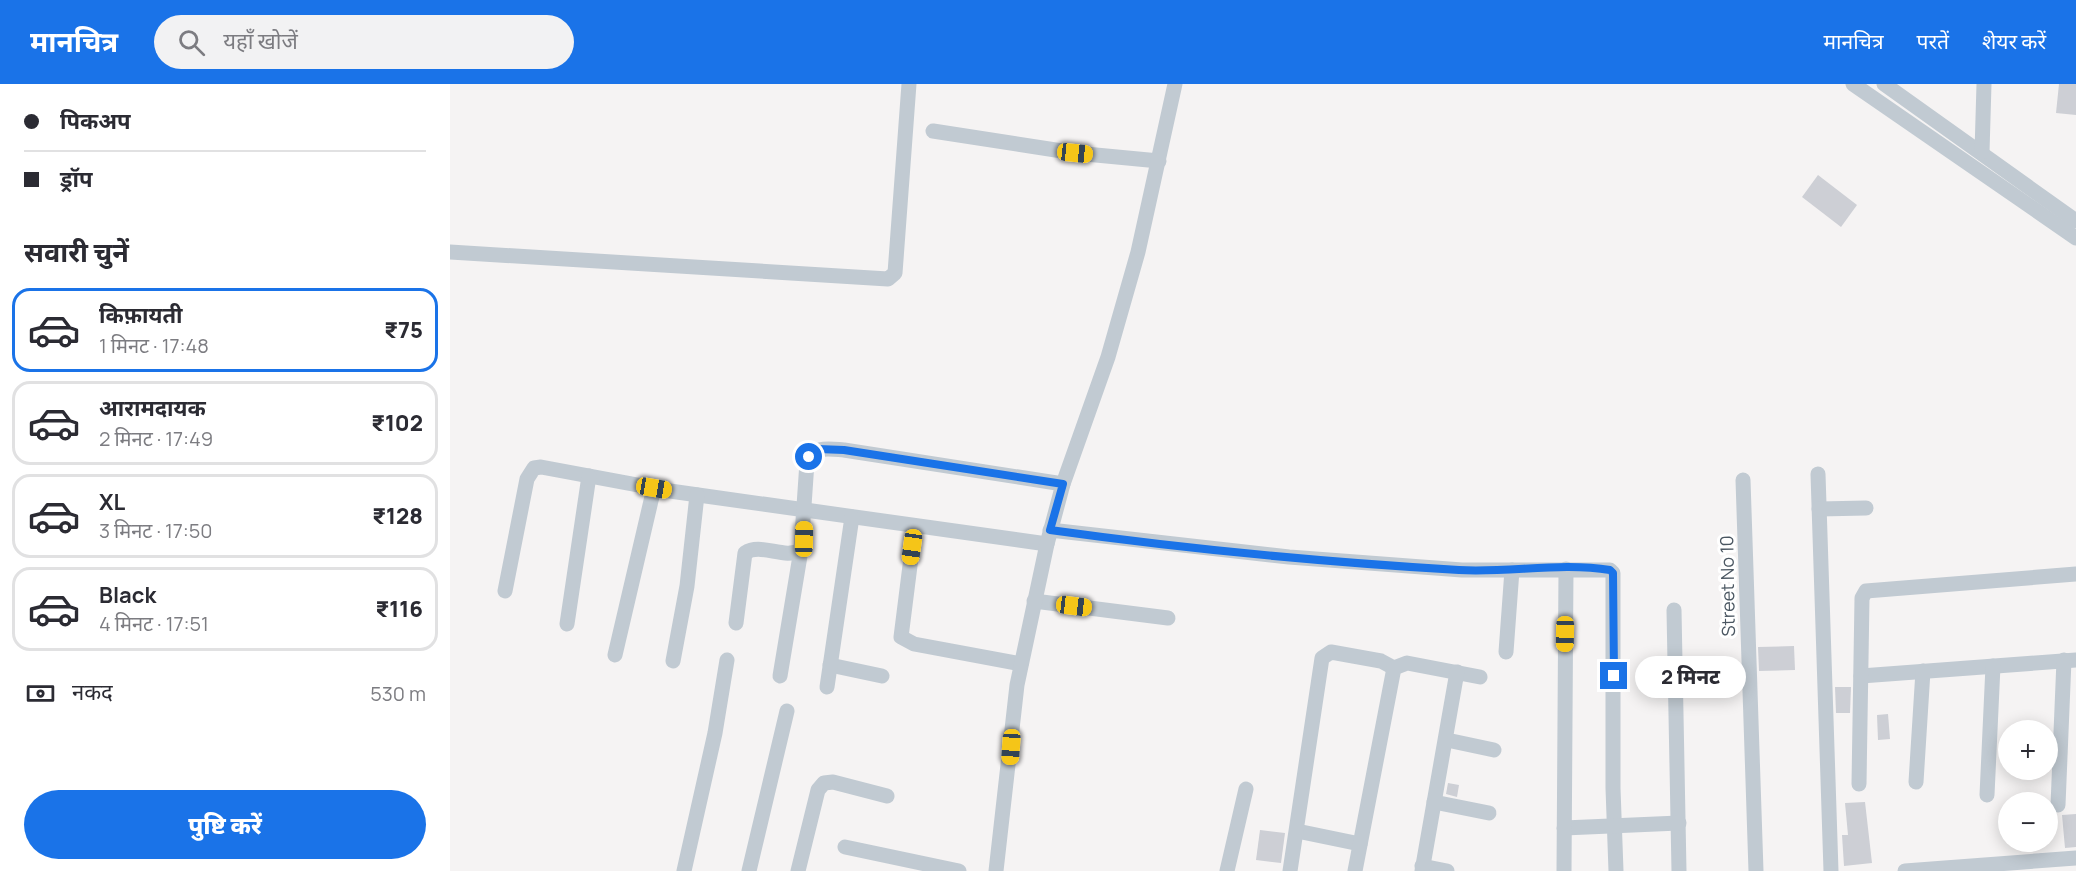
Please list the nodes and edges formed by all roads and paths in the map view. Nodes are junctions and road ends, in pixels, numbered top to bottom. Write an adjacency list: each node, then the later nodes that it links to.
1 (909, 84): 11 (street)
2 (1174, 84): 8 (street)
3 (1853, 84): 10 (street)
4 (1984, 84): 7 (street)
5 (1891, 86): 7 (street)
6 (933, 131): 8 (street)
7 (1982, 152): 9 (street)
8 (1159, 161): 15 (street)
9 (2076, 221)
10 (2076, 238)
11 (450, 252)
12 (1818, 474): 19 (street)
13 (589, 476): 16 (street); 28 (street); 33 (street)
14 (1743, 480): 83 (street, Street No 10)
15 (1063, 484): 20 (street); 23 (street)
16 (654, 488): 17 (street); 35 (street)
17 (698, 495): 20 (street); 38 (street)
18 (1866, 508): 19 (street)
19 (1819, 509): 84 (street)
20 (804, 510): 21 (street); 24 (street)
21 (852, 517): 22 (street); 40 (street)
22 (915, 526): 23 (street); 39 (street)
23 (1049, 537): 26 (street); 29 (street)
24 (801, 550): 32 (street); 45 (street)
25 (1566, 569): 26 (street); 62 (street); 63 (street)
26 (1512, 570): 34 (street)
27 (2076, 574): 48 (street)
28 (505, 591)
29 (1034, 601): 31 (street); 39 (street)
30 (1674, 610): 61 (street)
31 (1168, 618)
32 (736, 623)
33 (567, 624)
34 (1506, 652)
35 (615, 656)
36 (727, 660): 71 (street)
37 (2070, 660): 41 (street); 59 (street)
38 (673, 661)
39 (1021, 664): 75 (street)
40 (830, 665): 46 (street); 49 (street)
41 (1994, 666): 43 (street); 56 (street)
42 (1394, 668): 44 (street); 64 (street); 65 (street)
43 (1923, 671): 48 (street); 53 (street)
44 (1457, 672): 47 (street); 51 (street)
45 (780, 676)
46 (882, 676)
47 (1480, 676)
48 (1861, 676): 54 (street)
49 (827, 687)
50 (787, 711): 72 (street)
51 (1447, 740): 52 (street); 58 (street)
52 (1494, 750)
53 (1916, 782)
54 (1859, 784)
55 (1246, 789): 76 (street)
56 (1987, 795)
57 (887, 796): 73 (street)
58 (1434, 802): 60 (street); 70 (street)
59 (2058, 804)
60 (1489, 813)
61 (1679, 822): 62 (street); 82 (street)
62 (1614, 826): 63 (street); 81 (street)
63 (1564, 828): 80 (street)
64 (1297, 831): 65 (street); 77 (street)
65 (1360, 844): 78 (street)
66 (845, 847): 74 (street)
67 (2076, 858): 68 (street); 69 (street)
68 (2076, 864)
69 (2017, 867): 85 (street)
70 (1422, 869): 79 (street)
71 (684, 871)
72 (749, 871)
73 (798, 871)
74 (958, 871)
75 (996, 871)
76 (1227, 871)
77 (1290, 871)
78 (1355, 871)
79 (1447, 871)
80 (1564, 871)
81 (1616, 871)
82 (1679, 871)
83 (1756, 871)
84 (1830, 871)
85 (1905, 871)

